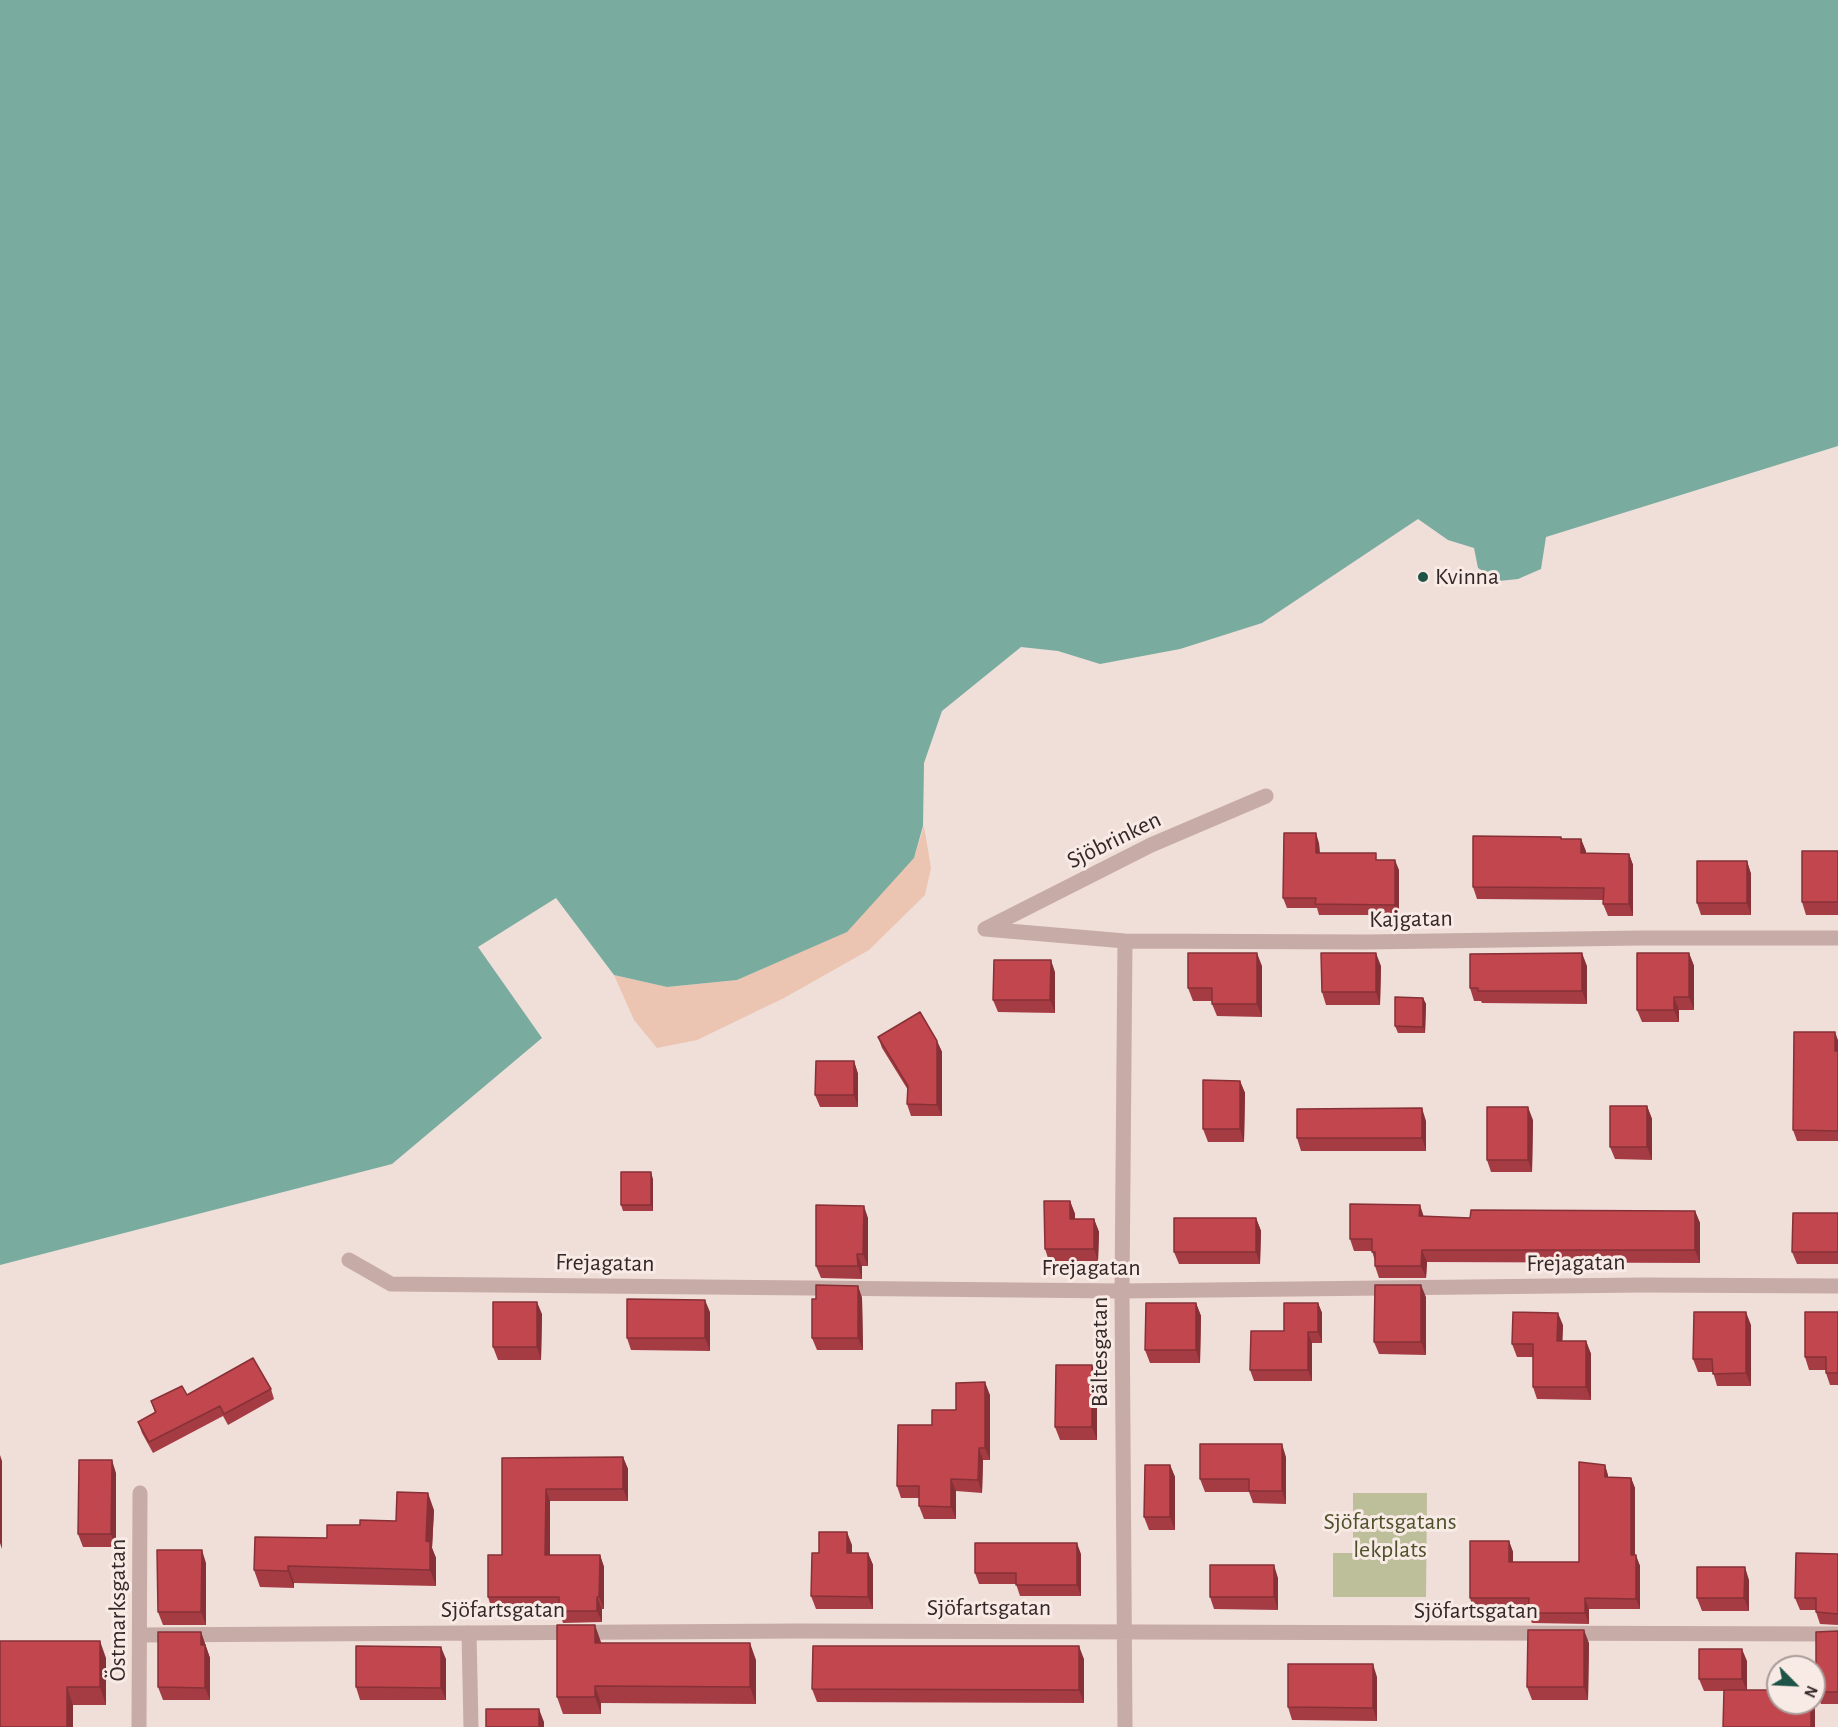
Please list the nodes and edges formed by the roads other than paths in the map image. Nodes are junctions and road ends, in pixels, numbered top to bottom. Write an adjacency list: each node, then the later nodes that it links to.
1 (1266, 796): 2 (street, Sjöbrinken)
2 (985, 929): 4 (street, Kajgatan)
3 (1838, 938): 4 (street, Kajgatan)
4 (1125, 941): 7 (street, Bältesgatan)
5 (350, 1260): 7 (street, Frejagatan)
6 (1838, 1286): 7 (street, Frejagatan)
7 (1122, 1292): 9 (street, Bältesgatan)
8 (140, 1493): 12 (street, Östmarksgatan)
9 (1126, 1631): 10 (street, Sjöfartsgatan); 11 (street, Sjöfartsgatan); 15 (street, Bältesgatan)
10 (469, 1633): 12 (street, Sjöfartsgatan); 14 (street)
11 (1838, 1634)
12 (141, 1635): 13 (street, Östmarksgatan)
13 (139, 1727)
14 (471, 1727)
15 (1125, 1727)

